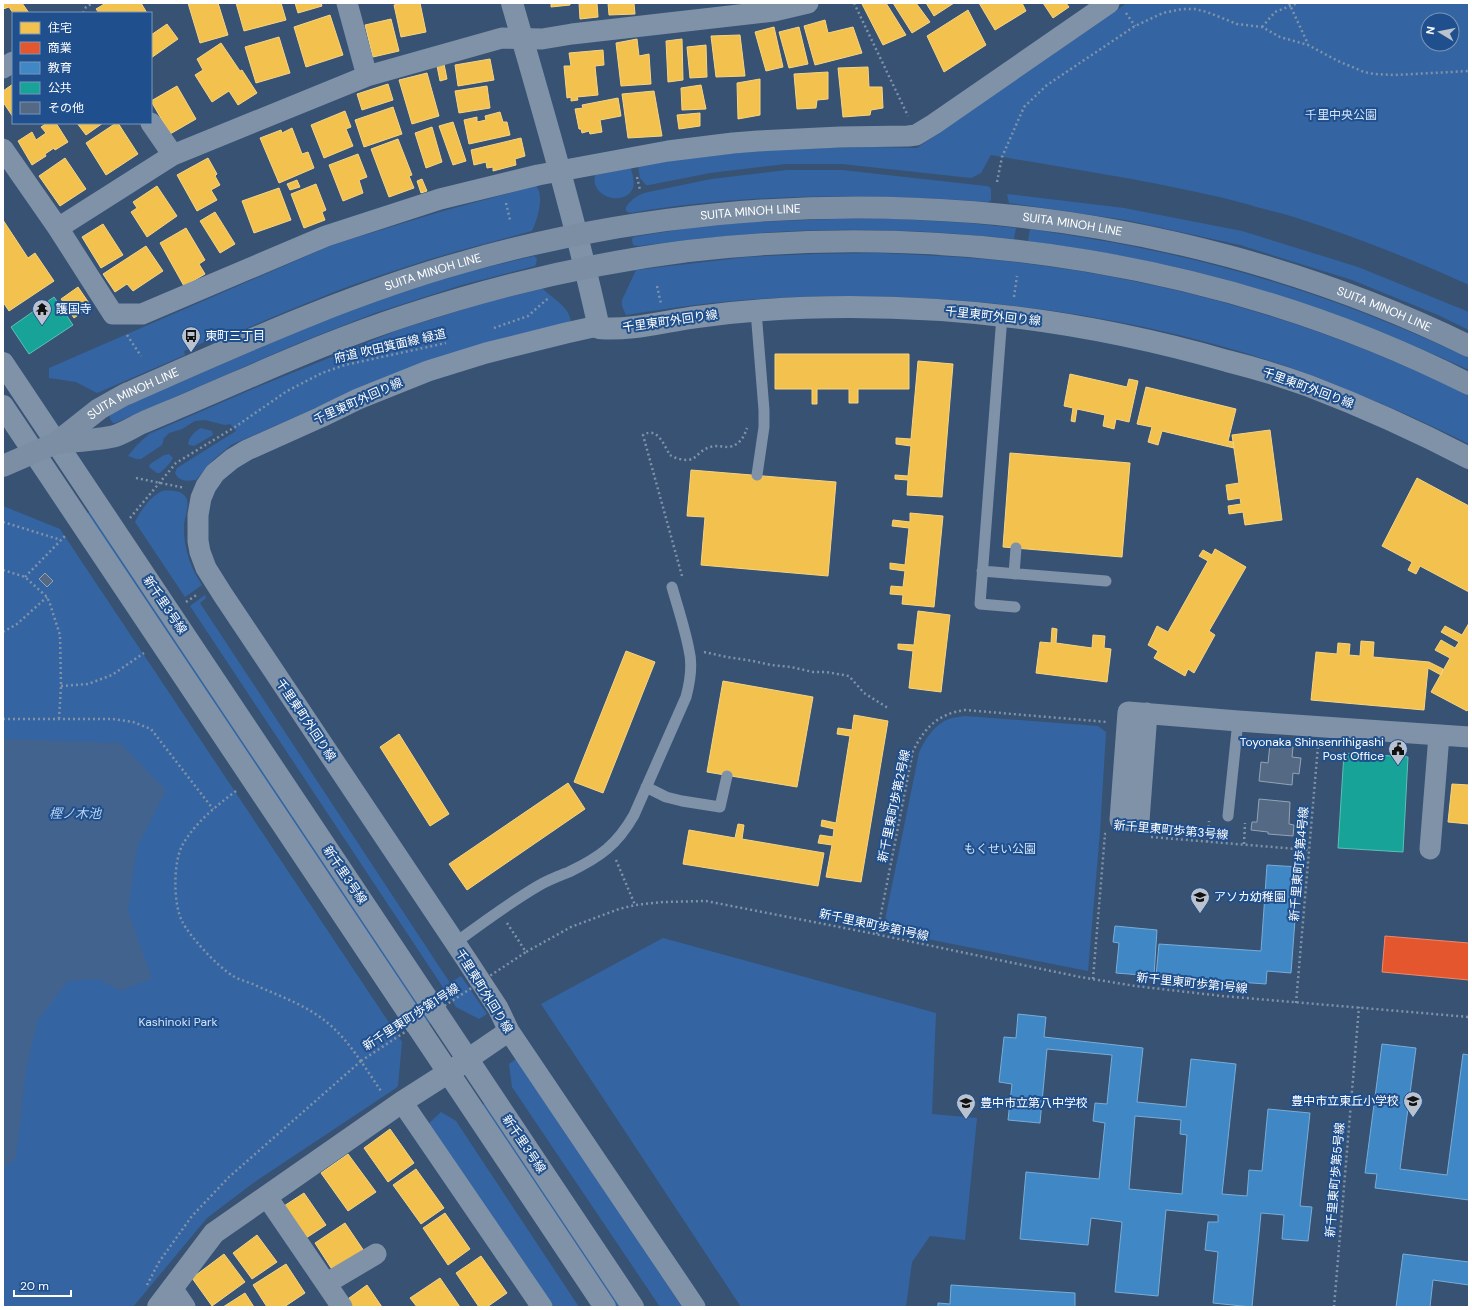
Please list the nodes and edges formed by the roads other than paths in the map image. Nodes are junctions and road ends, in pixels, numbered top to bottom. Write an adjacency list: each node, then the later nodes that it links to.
1 (347, 3): 8 (street)
2 (512, 3): 5 (street)
3 (808, 3): 5 (street)
4 (1109, 3): 12 (street)
5 (523, 38): 8 (street); 12 (street)
6 (12, 63): 7 (street)
7 (3, 68)
8 (367, 76): 11 (street)
9 (152, 124): 11 (street)
10 (3, 149): 13 (street)
11 (173, 155): 13 (street)
12 (559, 171): 13 (street); 14 (street)
13 (58, 228)
14 (576, 234): 15 (street); 19 (main road, SUITA MINOH LINE); 23 (main road, SUITA MINOH LINE)
15 (585, 268): 18 (street); 21 (main road, SUITA MINOH LINE); 23 (main road, SUITA MINOH LINE)
16 (756, 311): 17 (street, 千里東町外回り線); 18 (street, 千里東町外回り線); 27 (lane)
17 (1002, 316): 25 (street, 千里東町外回り線); 29 (lane)
18 (599, 328): 42 (street, 千里東町外回り線)
19 (1469, 346)
20 (3, 363): 23 (street, 新千里3号線)
21 (1469, 384)
22 (3, 406): 24 (street, 新千里3号線)
23 (56, 443): 24 (main road, SUITA MINOH LINE); 44 (street, 新千里3号線)
24 (34, 453): 26 (main road, SUITA MINOH LINE); 45 (street, 新千里3号線)
25 (1469, 458)
26 (3, 466)
27 (758, 475)
28 (1016, 548): 30 (lane)
29 (982, 571): 30 (lane); 33 (lane)
30 (1014, 574): 31 (lane)
31 (1106, 581)
32 (672, 587): 39 (lane)
33 (1015, 607)
34 (1238, 721): 35 (street); 37 (street); 40 (lane)
35 (1439, 735): 36 (street); 41 (street)
36 (1469, 737)
37 (1133, 774)
38 (727, 776): 39 (lane)
39 (646, 787): 42 (lane)
40 (1228, 816)
41 (1430, 849)
42 (455, 943): 43 (street, 千里東町外回り線)
43 (510, 1031): 44 (street); 57 (street, 千里東町外回り線)
44 (468, 1059): 45 (street); 56 (street, 新千里3号線)
45 (447, 1072): 46 (street); 55 (street, 新千里3号線)
46 (402, 1102): 47 (street); 54 (street)
47 (267, 1197): 49 (street); 50 (street)
48 (376, 1254): 49 (street)
49 (327, 1284): 53 (street)
50 (172, 1288): 51 (street); 52 (street)
51 (158, 1307)
52 (185, 1307)
53 (342, 1307)
54 (542, 1307)
55 (605, 1307)
56 (633, 1307)
57 (695, 1307)

